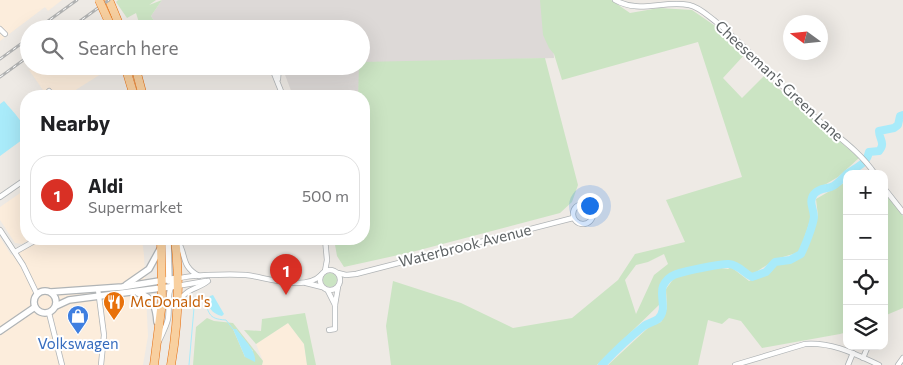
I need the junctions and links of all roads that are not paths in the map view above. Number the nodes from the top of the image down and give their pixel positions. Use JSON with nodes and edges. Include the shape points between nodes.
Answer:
{"nodes":[{"id":1,"x":99,"y":0,"type":"edge"},
{"id":2,"x":109,"y":0,"type":"edge"},
{"id":3,"x":615,"y":0,"type":"edge"},
{"id":4,"x":108,"y":20,"type":"edge"},
{"id":5,"x":118,"y":20,"type":"edge"},
{"id":6,"x":0,"y":29,"type":"edge"},
{"id":7,"x":5,"y":34,"type":"dead end"},
{"id":8,"x":128,"y":75,"type":"edge"},
{"id":9,"x":138,"y":75,"type":"edge"},
{"id":10,"x":276,"y":75,"type":"edge"},
{"id":11,"x":278,"y":75,"type":"edge"},
{"id":12,"x":278,"y":80,"type":"junction"},
{"id":13,"x":132,"y":90,"type":"edge"},
{"id":14,"x":142,"y":90,"type":"edge"},
{"id":15,"x":281,"y":90,"type":"edge"},
{"id":16,"x":872,"y":170,"type":"edge"},
{"id":17,"x":20,"y":183,"type":"edge"},
{"id":18,"x":888,"y":193,"type":"edge"},
{"id":19,"x":0,"y":197,"type":"edge"},
{"id":20,"x":903,"y":212,"type":"edge"},
{"id":21,"x":573,"y":218,"type":"junction"},
{"id":22,"x":0,"y":230,"type":"edge"},
{"id":23,"x":27,"y":245,"type":"edge"},
{"id":24,"x":162,"y":245,"type":"edge"},
{"id":25,"x":163,"y":245,"type":"edge"},
{"id":26,"x":176,"y":245,"type":"edge"},
{"id":27,"x":180,"y":245,"type":"edge"},
{"id":28,"x":326,"y":245,"type":"edge"},
{"id":29,"x":326,"y":251,"type":"junction"},
{"id":30,"x":14,"y":252,"type":"junction"},
{"id":31,"x":325,"y":271,"type":"junction"},
{"id":32,"x":336,"y":272,"type":"junction"},
{"id":33,"x":356,"y":274,"type":"junction"},
{"id":34,"x":199,"y":276,"type":"junction"},
{"id":35,"x":216,"y":276,"type":"junction"},
{"id":36,"x":321,"y":276,"type":"junction"},
{"id":37,"x":208,"y":281,"type":"junction"},
{"id":38,"x":164,"y":282,"type":"junction"},
{"id":39,"x":175,"y":283,"type":"junction"},
{"id":40,"x":300,"y":283,"type":"junction"},
{"id":41,"x":339,"y":285,"type":"junction"},
{"id":42,"x":122,"y":287,"type":"junction"},
{"id":43,"x":322,"y":287,"type":"junction"},
{"id":44,"x":98,"y":289,"type":"junction"},
{"id":45,"x":328,"y":291,"type":"junction"},
{"id":46,"x":51,"y":292,"type":"junction"},
{"id":47,"x":135,"y":292,"type":"junction"},
{"id":48,"x":38,"y":294,"type":"junction"},
{"id":49,"x":99,"y":296,"type":"junction"},
{"id":50,"x":335,"y":305,"type":"junction"},
{"id":51,"x":56,"y":306,"type":"junction"},
{"id":52,"x":35,"y":307,"type":"junction"},
{"id":53,"x":176,"y":309,"type":"junction"},
{"id":54,"x":49,"y":313,"type":"junction"},
{"id":55,"x":329,"y":330,"type":"dead end"},
{"id":56,"x":0,"y":331,"type":"edge"},
{"id":57,"x":158,"y":336,"type":"junction"},
{"id":58,"x":157,"y":345,"type":"junction"},
{"id":59,"x":866,"y":350,"type":"edge"},
{"id":60,"x":853,"y":353,"type":"junction"},
{"id":61,"x":863,"y":358,"type":"junction"},
{"id":62,"x":903,"y":358,"type":"edge"},
{"id":63,"x":62,"y":365,"type":"edge"},
{"id":64,"x":101,"y":365,"type":"edge"},
{"id":65,"x":154,"y":365,"type":"edge"},
{"id":66,"x":171,"y":365,"type":"edge"},
{"id":67,"x":735,"y":365,"type":"edge"},
{"id":68,"x":848,"y":365,"type":"edge"},
{"id":69,"x":879,"y":365,"type":"edge"},
{"id":70,"x":898,"y":365,"type":"edge"}],
"edges":[{"from":1,"to":4,"type":"highway","bridge":true},
{"from":2,"to":5,"type":"highway"},
{"from":3,"to":16,"type":"street","name":"Cheeseman's Green Lane","via":[[636,7],[665,2],[697,8],[727,30]]},
{"from":6,"to":7,"type":"street"},
{"from":8,"to":13,"type":"highway"},
{"from":9,"to":14,"type":"highway"},
{"from":10,"to":12,"type":"street"},
{"from":11,"to":12,"type":"street"},
{"from":12,"to":15,"type":"street"},
{"from":17,"to":19,"type":"street"},
{"from":18,"to":20,"type":"street"},
{"from":21,"to":21,"type":"street","via":[[573,211],[580,205],[592,212],[587,223],[580,224]]},
{"from":21,"to":33,"type":"street","name":"Waterbrook Avenue"},
{"from":22,"to":30,"type":"street"},
{"from":23,"to":30,"type":"street"},
{"from":24,"to":42,"type":"street","via":[[150,269]]},
{"from":25,"to":38,"type":"highway"},
{"from":26,"to":39,"type":"highway"},
{"from":27,"to":34,"type":"street","via":[[186,265]]},
{"from":28,"to":29,"type":"street"},
{"from":29,"to":31,"type":"street"},
{"from":29,"to":32,"type":"street"},
{"from":30,"to":48,"type":"street"},
{"from":31,"to":32,"type":"street"},
{"from":31,"to":36,"type":"street"},
{"from":32,"to":33,"type":"street","name":"Waterbrook Avenue"},
{"from":32,"to":41,"type":"street","via":[[340,278]]},
{"from":33,"to":41,"type":"street","name":"Waterbrook Avenue"},
{"from":34,"to":35,"type":"street"},
{"from":34,"to":39,"type":"street"},
{"from":35,"to":37,"type":"street"},
{"from":35,"to":40,"type":"street","via":[[246,275]]},
{"from":36,"to":40,"type":"street"},
{"from":36,"to":43,"type":"street"},
{"from":37,"to":39,"type":"street"},
{"from":37,"to":53,"type":"street","via":[[183,296]]},
{"from":38,"to":39,"type":"street"},
{"from":38,"to":39,"type":"street"},
{"from":38,"to":42,"type":"street"},
{"from":38,"to":47,"type":"street"},
{"from":38,"to":57,"type":"highway"},
{"from":39,"to":53,"type":"highway"},
{"from":39,"to":58,"type":"street","via":[[168,320]]},
{"from":40,"to":43,"type":"street"},
{"from":41,"to":45,"type":"street"},
{"from":41,"to":50,"type":"street"},
{"from":42,"to":44,"type":"street"},
{"from":43,"to":45,"type":"street"},
{"from":44,"to":46,"type":"street"},
{"from":44,"to":49,"type":"street"},
{"from":45,"to":50,"type":"street"},
{"from":46,"to":48,"type":"street"},
{"from":46,"to":51,"type":"street"},
{"from":47,"to":49,"type":"street"},
{"from":47,"to":57,"type":"street","via":[[153,302]]},
{"from":48,"to":52,"type":"street","via":[[34,299]]},
{"from":49,"to":51,"type":"street","via":[[69,300]]},
{"from":49,"to":64,"type":"street","via":[[104,335]]},
{"from":50,"to":55,"type":"street","via":[[336,329]]},
{"from":51,"to":54,"type":"street"},
{"from":52,"to":54,"type":"street","via":[[40,312]]},
{"from":52,"to":56,"type":"street"},
{"from":53,"to":66,"type":"highway"},
{"from":54,"to":63,"type":"street"},
{"from":57,"to":58,"type":"highway"},
{"from":58,"to":65,"type":"highway"},
{"from":59,"to":61,"type":"street"},
{"from":60,"to":61,"type":"street"},
{"from":60,"to":67,"type":"street","via":[[827,344],[805,344]]},
{"from":60,"to":68,"type":"street"},
{"from":61,"to":69,"type":"street"},
{"from":62,"to":70,"type":"street"}]}
